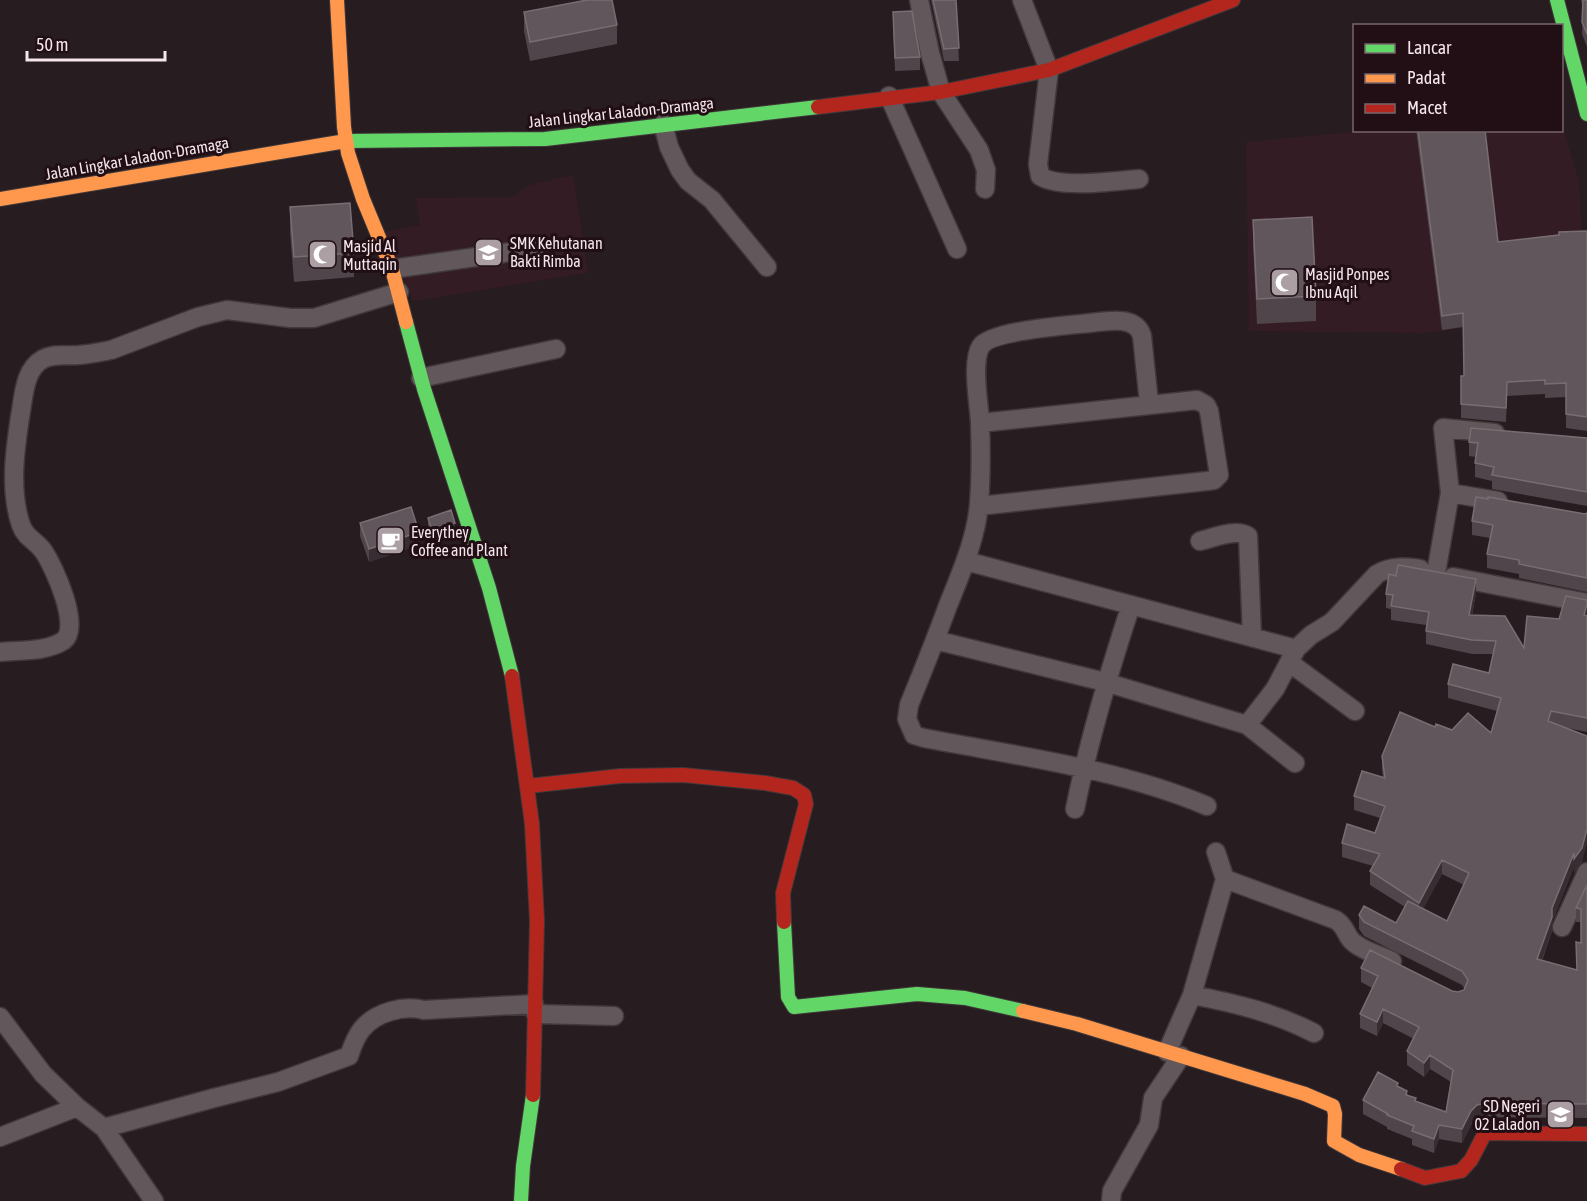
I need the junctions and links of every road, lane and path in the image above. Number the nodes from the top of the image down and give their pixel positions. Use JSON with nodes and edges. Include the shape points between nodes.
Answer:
{"nodes":[{"id":1,"x":337,"y":0,"type":"edge"},
{"id":2,"x":919,"y":0,"type":"edge"},
{"id":3,"x":1022,"y":0,"type":"edge"},
{"id":4,"x":1233,"y":0,"type":"edge"},
{"id":5,"x":1557,"y":0,"type":"edge"},
{"id":6,"x":1049,"y":70,"type":"junction"},
{"id":7,"x":941,"y":92,"type":"junction"},
{"id":8,"x":889,"y":96,"type":"junction"},
{"id":9,"x":1587,"y":114,"type":"edge"},
{"id":10,"x":663,"y":124,"type":"junction"},
{"id":11,"x":345,"y":141,"type":"junction"},
{"id":12,"x":1139,"y":179,"type":"dead end"},
{"id":13,"x":985,"y":189,"type":"dead end"},
{"id":14,"x":0,"y":199,"type":"edge"},
{"id":15,"x":539,"y":248,"type":"dead end"},
{"id":16,"x":957,"y":249,"type":"dead end"},
{"id":17,"x":767,"y":267,"type":"dead end"},
{"id":18,"x":392,"y":269,"type":"junction"},
{"id":19,"x":399,"y":292,"type":"junction"},
{"id":20,"x":556,"y":349,"type":"dead end"},
{"id":21,"x":421,"y":378,"type":"junction"},
{"id":22,"x":1149,"y":403,"type":"junction"},
{"id":23,"x":980,"y":423,"type":"junction"},
{"id":24,"x":1510,"y":434,"type":"edge"},
{"id":25,"x":1450,"y":493,"type":"junction"},
{"id":26,"x":1518,"y":505,"type":"edge"},
{"id":27,"x":979,"y":506,"type":"junction"},
{"id":28,"x":1200,"y":541,"type":"dead end"},
{"id":29,"x":966,"y":561,"type":"junction"},
{"id":30,"x":1436,"y":573,"type":"junction"},
{"id":31,"x":1587,"y":603,"type":"edge"},
{"id":32,"x":1131,"y":605,"type":"junction"},
{"id":33,"x":1252,"y":637,"type":"junction"},
{"id":34,"x":935,"y":640,"type":"junction"},
{"id":35,"x":0,"y":652,"type":"edge"},
{"id":36,"x":1293,"y":656,"type":"junction"},
{"id":37,"x":1106,"y":682,"type":"junction"},
{"id":38,"x":1355,"y":711,"type":"dead end"},
{"id":39,"x":1247,"y":725,"type":"junction"},
{"id":40,"x":1295,"y":763,"type":"dead end"},
{"id":41,"x":1083,"y":768,"type":"junction"},
{"id":42,"x":528,"y":786,"type":"junction"},
{"id":43,"x":1207,"y":806,"type":"dead end"},
{"id":44,"x":1075,"y":809,"type":"dead end"},
{"id":45,"x":1216,"y":852,"type":"dead end"},
{"id":46,"x":1587,"y":872,"type":"edge"},
{"id":47,"x":1225,"y":879,"type":"junction"},
{"id":48,"x":1562,"y":927,"type":"dead end"},
{"id":49,"x":1409,"y":970,"type":"edge"},
{"id":50,"x":1192,"y":995,"type":"junction"},
{"id":51,"x":535,"y":1009,"type":"junction"},
{"id":52,"x":614,"y":1016,"type":"dead end"},
{"id":53,"x":0,"y":1017,"type":"edge"},
{"id":54,"x":1314,"y":1033,"type":"dead end"},
{"id":55,"x":1174,"y":1054,"type":"junction"},
{"id":56,"x":77,"y":1107,"type":"junction"},
{"id":57,"x":104,"y":1128,"type":"junction"},
{"id":58,"x":1587,"y":1134,"type":"edge"},
{"id":59,"x":0,"y":1137,"type":"edge"},
{"id":60,"x":154,"y":1201,"type":"edge"},
{"id":61,"x":521,"y":1201,"type":"edge"},
{"id":62,"x":1111,"y":1201,"type":"edge"}],
"edges":[{"from":1,"to":11,"type":"street"},
{"from":2,"to":7,"type":"street"},
{"from":3,"to":6,"type":"street"},
{"from":4,"to":6,"type":"street","name":"Jalan Lingkar Laladon-Dramaga"},
{"from":5,"to":9,"type":"street"},
{"from":6,"to":7,"type":"street","name":"Jalan Lingkar Laladon-Dramaga"},
{"from":6,"to":12,"type":"street","via":[[1038,164],[1040,176],[1053,183]]},
{"from":7,"to":8,"type":"street","name":"Jalan Lingkar Laladon-Dramaga"},
{"from":7,"to":13,"type":"street","via":[[979,150],[986,170]]},
{"from":8,"to":10,"type":"street","name":"Jalan Lingkar Laladon-Dramaga"},
{"from":8,"to":16,"type":"street"},
{"from":10,"to":11,"type":"street","name":"Jalan Lingkar Laladon-Dramaga","via":[[545,139]]},
{"from":10,"to":17,"type":"street","via":[[669,147],[688,181],[712,200]]},
{"from":11,"to":14,"type":"street","name":"Jalan Lingkar Laladon-Dramaga"},
{"from":11,"to":18,"type":"street"},
{"from":15,"to":18,"type":"street"},
{"from":18,"to":19,"type":"street"},
{"from":19,"to":21,"type":"street"},
{"from":19,"to":35,"type":"street","via":[[314,318],[227,310],[111,350],[51,355],[40,361],[27,378],[23,398],[15,452],[16,501],[24,533],[39,545],[52,568],[68,611],[69,630],[64,641],[48,648]]},
{"from":20,"to":21,"type":"street"},
{"from":21,"to":42,"type":"street","via":[[508,654]]},
{"from":22,"to":23,"type":"street"},
{"from":22,"to":23,"type":"street","via":[[1140,331],[1128,322],[1101,321],[1010,334],[983,343],[976,368]]},
{"from":22,"to":27,"type":"street","via":[[1197,400],[1206,405],[1218,478]]},
{"from":23,"to":27,"type":"street"},
{"from":24,"to":25,"type":"street","via":[[1443,428]]},
{"from":25,"to":26,"type":"street"},
{"from":25,"to":30,"type":"street"},
{"from":27,"to":29,"type":"street"},
{"from":28,"to":33,"type":"street","via":[[1236,533],[1248,536]]},
{"from":29,"to":32,"type":"street"},
{"from":29,"to":34,"type":"street"},
{"from":30,"to":31,"type":"street"},
{"from":30,"to":36,"type":"street","via":[[1386,569],[1332,622],[1311,634]]},
{"from":32,"to":33,"type":"street"},
{"from":32,"to":37,"type":"street"},
{"from":33,"to":36,"type":"street"},
{"from":34,"to":37,"type":"street"},
{"from":34,"to":41,"type":"street","via":[[909,705],[908,719],[914,735]]},
{"from":36,"to":38,"type":"street"},
{"from":36,"to":39,"type":"street","via":[[1275,689]]},
{"from":37,"to":39,"type":"street"},
{"from":37,"to":41,"type":"street"},
{"from":39,"to":40,"type":"street"},
{"from":41,"to":43,"type":"street","via":[[1185,796]]},
{"from":41,"to":44,"type":"street"},
{"from":42,"to":51,"type":"street","via":[[537,912]]},
{"from":42,"to":55,"type":"street","via":[[620,776],[683,776],[765,783],[793,788],[804,795],[806,804],[783,893],[788,998],[794,1007],[917,994],[965,998],[1077,1024]]},
{"from":45,"to":47,"type":"street"},
{"from":46,"to":48,"type":"street"},
{"from":47,"to":49,"type":"street","via":[[1336,920],[1358,945]]},
{"from":47,"to":50,"type":"street"},
{"from":50,"to":54,"type":"street","via":[[1291,1021]]},
{"from":50,"to":55,"type":"street"},
{"from":51,"to":52,"type":"street"},
{"from":51,"to":57,"type":"street","via":[[400,1008],[362,1029],[350,1056],[278,1082]]},
{"from":51,"to":61,"type":"street","via":[[533,1106]]},
{"from":53,"to":56,"type":"street","via":[[43,1074]]},
{"from":55,"to":58,"type":"street","via":[[1333,1106],[1334,1141],[1359,1155],[1425,1178],[1461,1171],[1485,1133]]},
{"from":55,"to":62,"type":"street","via":[[1153,1098],[1149,1125],[1112,1191]]},
{"from":56,"to":57,"type":"street"},
{"from":56,"to":59,"type":"street"},
{"from":57,"to":60,"type":"street"}]}
